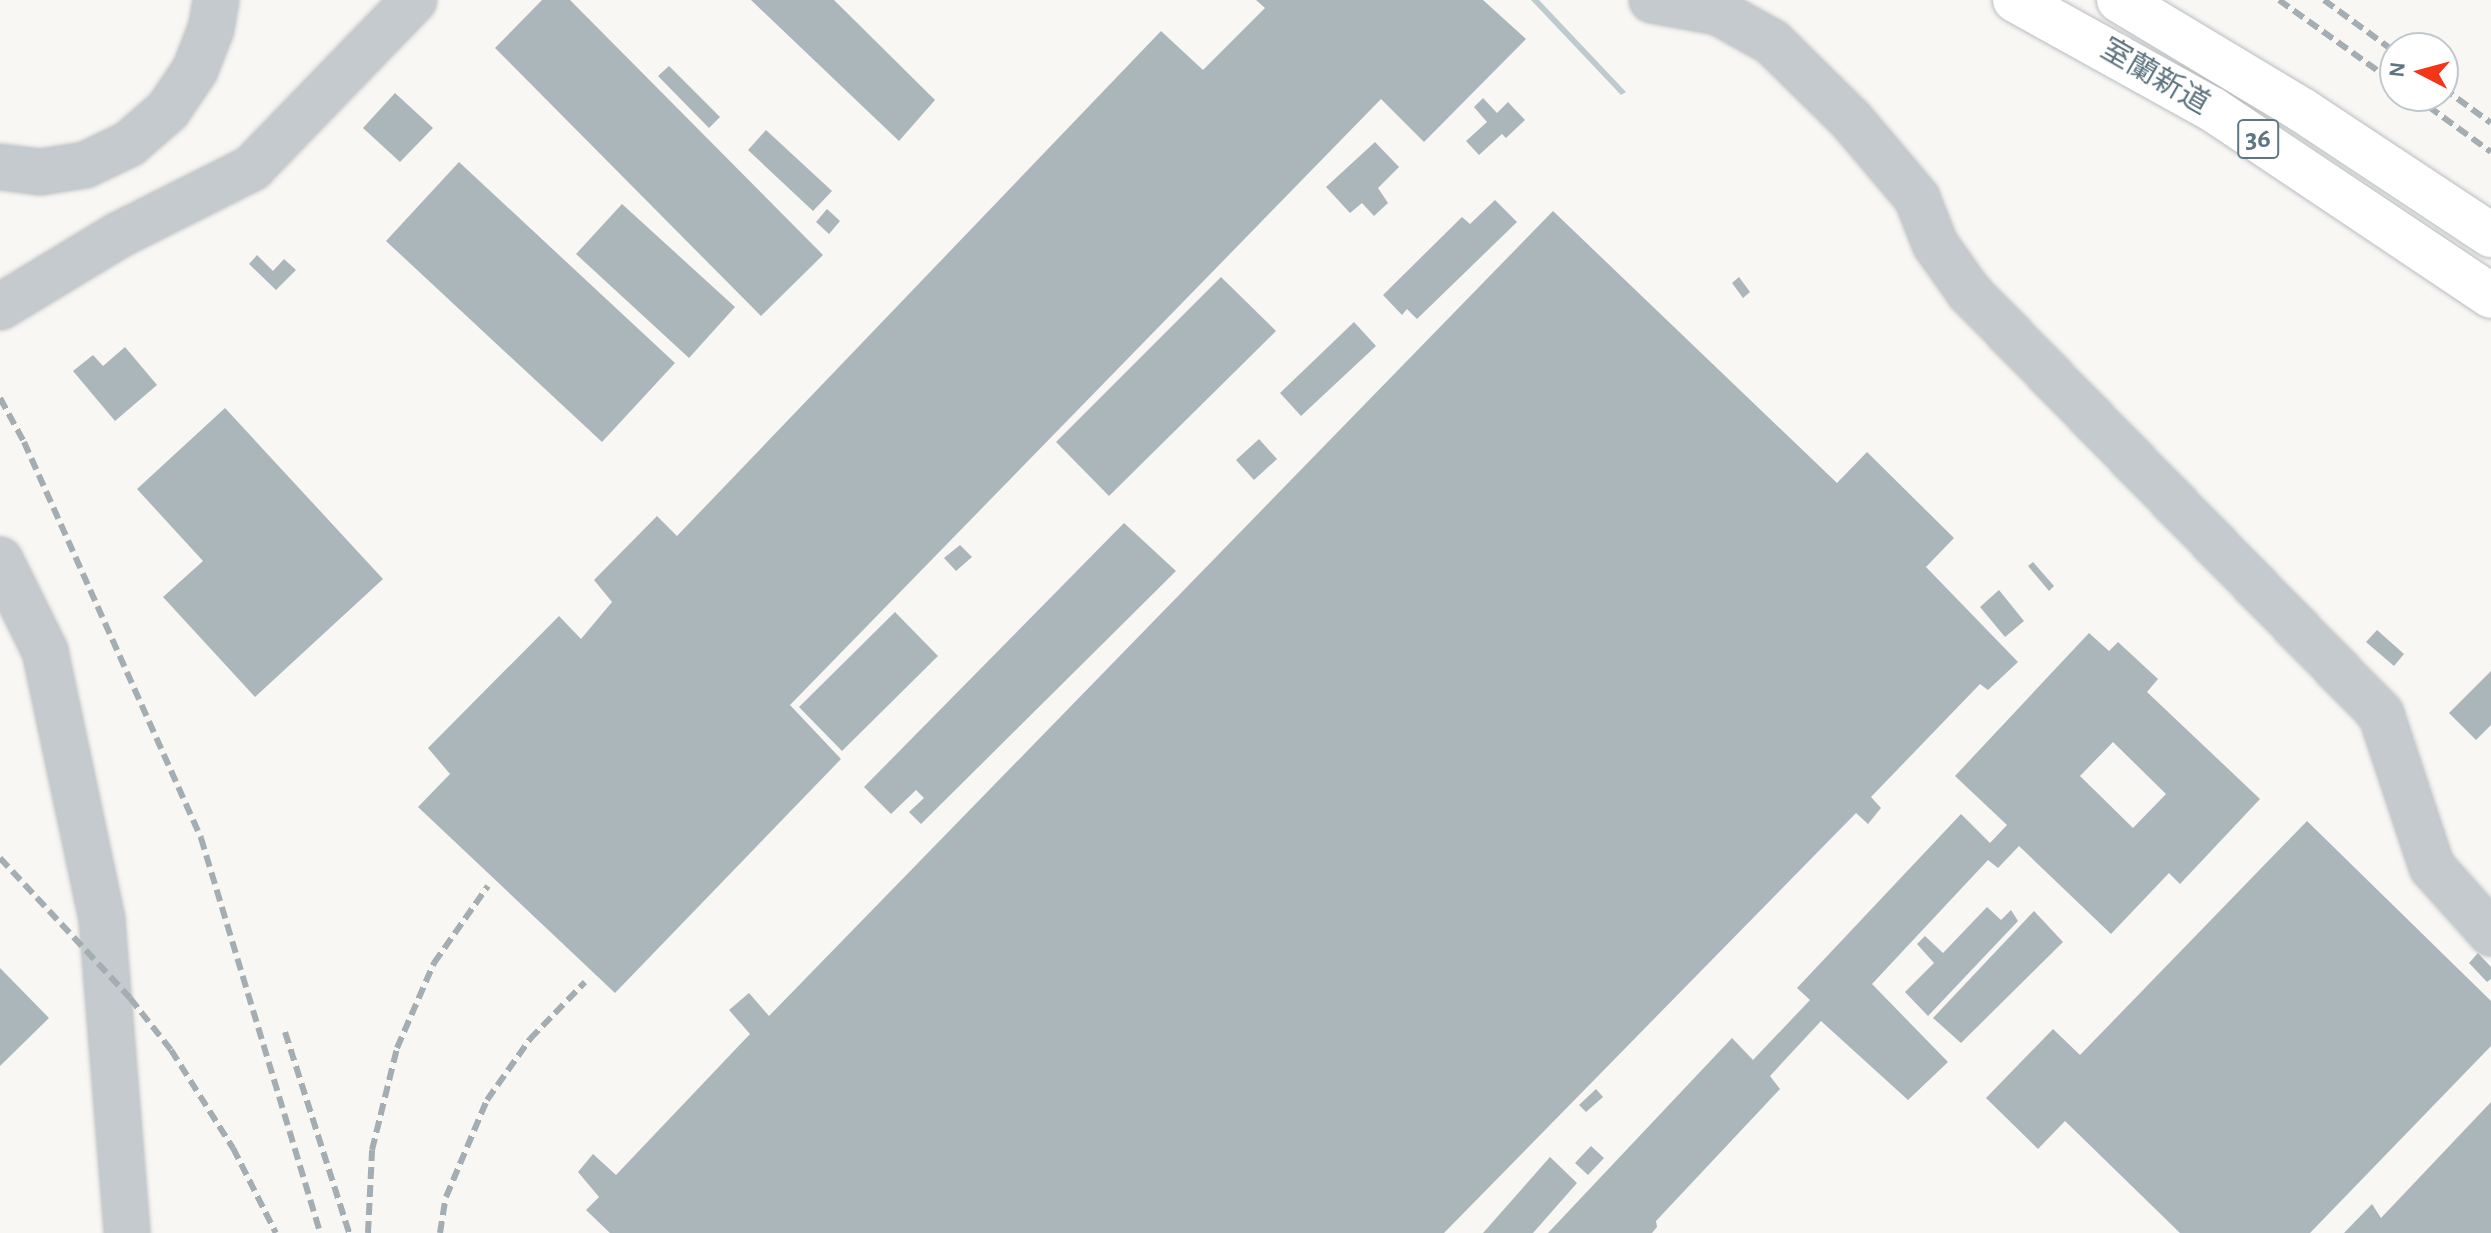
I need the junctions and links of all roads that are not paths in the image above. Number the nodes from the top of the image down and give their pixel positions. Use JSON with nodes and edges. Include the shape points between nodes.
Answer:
{"nodes":[{"id":1,"x":216,"y":0,"type":"edge"},
{"id":2,"x":414,"y":0,"type":"edge"},
{"id":3,"x":1652,"y":0,"type":"edge"},
{"id":4,"x":2015,"y":0,"type":"edge"},
{"id":5,"x":2119,"y":0,"type":"edge"},
{"id":6,"x":0,"y":167,"type":"edge"},
{"id":7,"x":2491,"y":235,"type":"edge"},
{"id":8,"x":2491,"y":296,"type":"edge"},
{"id":9,"x":0,"y":307,"type":"edge"},
{"id":10,"x":0,"y":560,"type":"edge"},
{"id":11,"x":2491,"y":933,"type":"edge"},
{"id":12,"x":127,"y":1233,"type":"edge"}],
"edges":[{"from":1,"to":6,"type":"street","via":[[195,70],[168,110],[129,144],[85,165],[40,172]]},
{"from":2,"to":9,"type":"street","via":[[252,168],[119,235]]},
{"from":3,"to":11,"type":"street","via":[[1718,12],[1772,42],[1852,121],[1917,198],[1935,244],[1969,292],[2381,714],[2432,867]]},
{"from":4,"to":8,"type":"highway","name":"室蘭新道","number":"36","via":[[2212,109]]},
{"from":5,"to":7,"type":"highway","name":"室蘭新道","number":"36","via":[[2302,110]]},
{"from":10,"to":12,"type":"street","via":[[45,651],[102,920]]}]}
